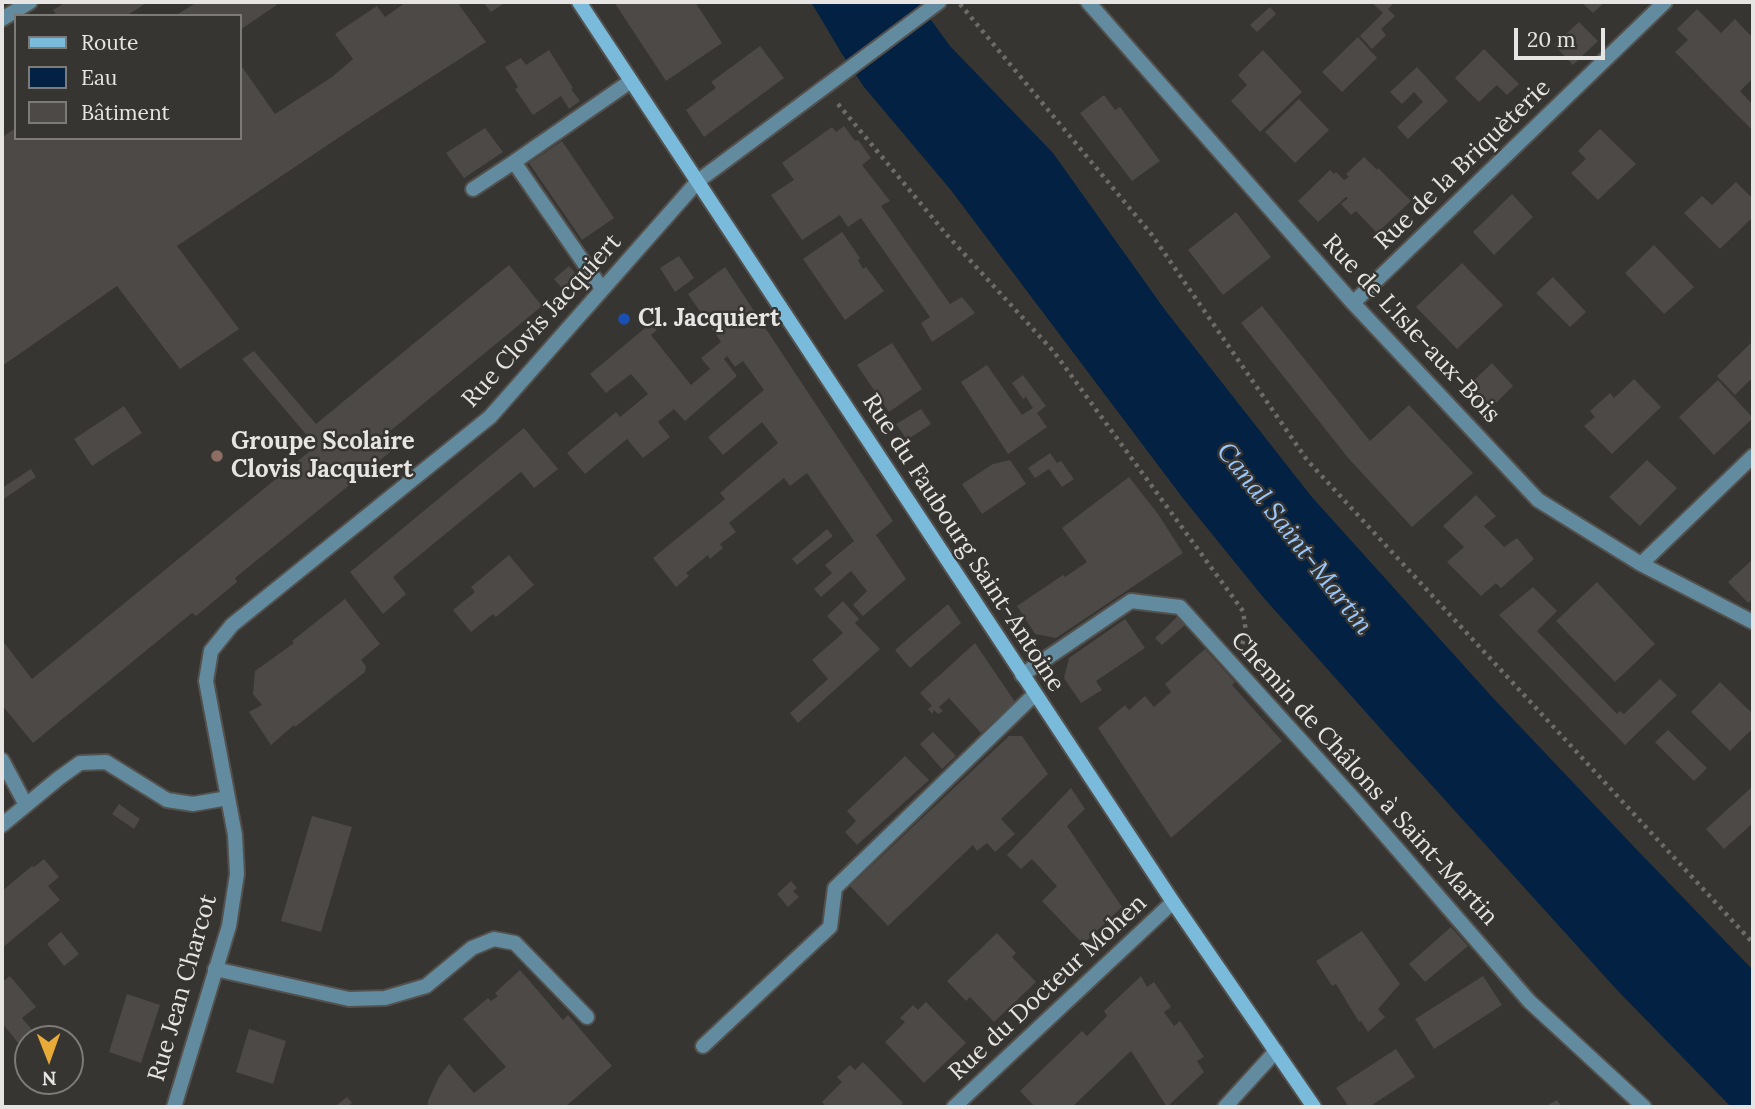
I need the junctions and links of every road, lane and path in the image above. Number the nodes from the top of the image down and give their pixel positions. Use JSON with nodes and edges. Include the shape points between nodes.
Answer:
{"nodes":[{"id":1,"x":30,"y":2,"type":"edge"},
{"id":2,"x":579,"y":2,"type":"edge"},
{"id":3,"x":939,"y":2,"type":"edge"},
{"id":4,"x":957,"y":2,"type":"edge"},
{"id":5,"x":1088,"y":2,"type":"edge"},
{"id":6,"x":1665,"y":2,"type":"edge"},
{"id":7,"x":2,"y":19,"type":"edge"},
{"id":8,"x":631,"y":81,"type":"junction"},
{"id":9,"x":829,"y":83,"type":"junction"},
{"id":10,"x":514,"y":162,"type":"junction"},
{"id":11,"x":698,"y":181,"type":"junction"},
{"id":12,"x":474,"y":190,"type":"dead end"},
{"id":13,"x":602,"y":289,"type":"junction"},
{"id":14,"x":1353,"y":303,"type":"junction"},
{"id":15,"x":1753,"y":456,"type":"edge"},
{"id":16,"x":1641,"y":564,"type":"junction"},
{"id":17,"x":1753,"y":622,"type":"edge"},
{"id":18,"x":1234,"y":666,"type":"junction"},
{"id":19,"x":1022,"y":675,"type":"junction"},
{"id":20,"x":1035,"y":694,"type":"junction"},
{"id":21,"x":2,"y":760,"type":"edge"},
{"id":22,"x":228,"y":798,"type":"junction"},
{"id":23,"x":26,"y":805,"type":"junction"},
{"id":24,"x":2,"y":825,"type":"edge"},
{"id":25,"x":1173,"y":902,"type":"junction"},
{"id":26,"x":1753,"y":943,"type":"edge"},
{"id":27,"x":215,"y":969,"type":"junction"},
{"id":28,"x":587,"y":1017,"type":"dead end"},
{"id":29,"x":703,"y":1046,"type":"dead end"},
{"id":30,"x":1276,"y":1051,"type":"junction"},
{"id":31,"x":174,"y":1107,"type":"edge"},
{"id":32,"x":954,"y":1107,"type":"edge"},
{"id":33,"x":1225,"y":1107,"type":"edge"},
{"id":34,"x":1314,"y":1107,"type":"edge"},
{"id":35,"x":1644,"y":1107,"type":"edge"}],
"edges":[{"from":1,"to":7,"type":"street"},
{"from":2,"to":8,"type":"street","name":"Rue du Faubourg Saint-Antoine"},
{"from":3,"to":9,"type":"street","name":"Rue Clovis Jacquiert"},
{"from":4,"to":26,"type":"path","via":[[1153,235],[1307,460]]},
{"from":5,"to":14,"type":"street","name":"Rue de L'Isle-aux-Bois"},
{"from":6,"to":14,"type":"street","name":"Rue de la Briquèterie"},
{"from":8,"to":10,"type":"street"},
{"from":8,"to":11,"type":"street","name":"Rue du Faubourg Saint-Antoine"},
{"from":9,"to":11,"type":"street","name":"Rue Clovis Jacquiert"},
{"from":9,"to":18,"type":"path","via":[[946,234],[1054,352],[1243,611],[1246,632]]},
{"from":10,"to":12,"type":"street"},
{"from":10,"to":13,"type":"street"},
{"from":11,"to":13,"type":"street","name":"Rue Clovis Jacquiert"},
{"from":11,"to":19,"type":"street","name":"Rue du Faubourg Saint-Antoine"},
{"from":13,"to":22,"type":"street","name":"Rue Clovis Jacquiert","via":[[490,417],[232,625],[211,651],[206,681]]},
{"from":14,"to":16,"type":"street","name":"Rue de L'Isle-aux-Bois","via":[[1538,500]]},
{"from":15,"to":16,"type":"street"},
{"from":16,"to":17,"type":"street","name":"Rue de L'Isle-aux-Bois"},
{"from":18,"to":19,"type":"street","name":"Chemin de Châlons à Saint-Martin","via":[[1180,607],[1131,601]]},
{"from":18,"to":35,"type":"street","name":"Chemin de Châlons à Saint-Martin","via":[[1529,1001]]},
{"from":19,"to":20,"type":"street","name":"Rue du Faubourg Saint-Antoine"},
{"from":20,"to":25,"type":"street","name":"Rue du Faubourg Saint-Antoine"},
{"from":20,"to":29,"type":"street","via":[[835,888],[830,927]]},
{"from":21,"to":23,"type":"street"},
{"from":22,"to":23,"type":"street","via":[[193,804],[167,800],[106,762],[80,763]]},
{"from":22,"to":27,"type":"street","name":"Rue Jean Charcot","via":[[237,874],[229,926]]},
{"from":23,"to":24,"type":"street"},
{"from":25,"to":30,"type":"street","name":"Rue du Faubourg Saint-Antoine"},
{"from":25,"to":32,"type":"street","name":"Rue du Docteur Mohen"},
{"from":27,"to":28,"type":"street","via":[[349,999],[385,998],[426,986],[472,948],[494,939],[515,943]]},
{"from":27,"to":31,"type":"street","name":"Rue Jean Charcot"},
{"from":30,"to":33,"type":"street"},
{"from":30,"to":34,"type":"street","name":"Rue du Faubourg Saint-Antoine"}]}
